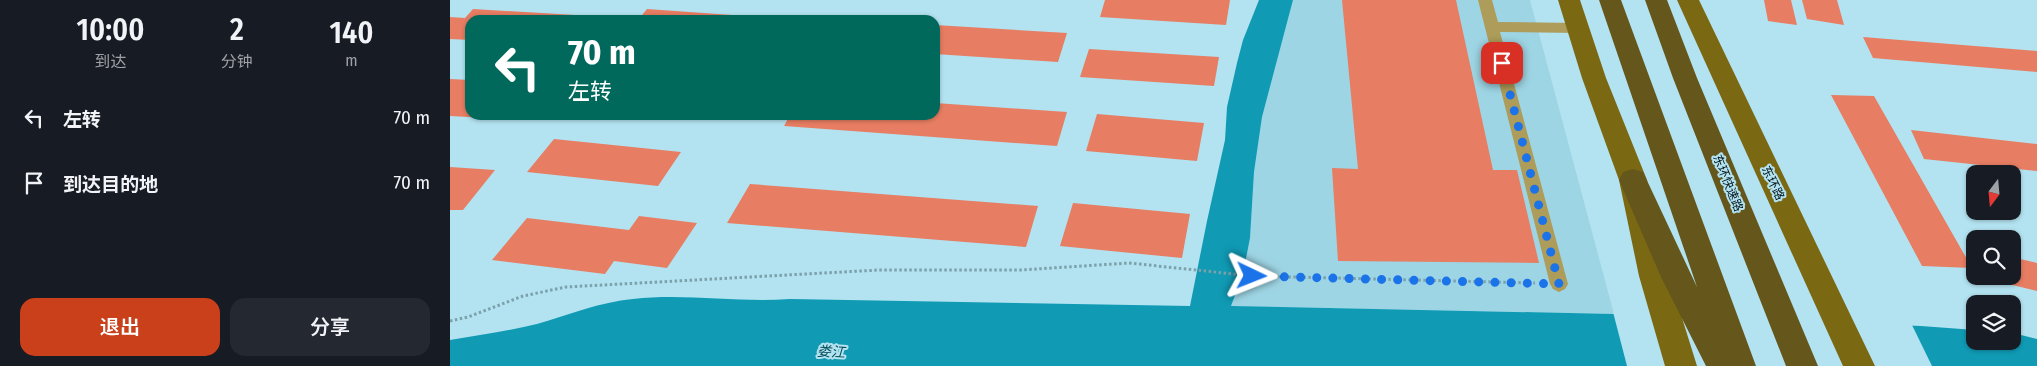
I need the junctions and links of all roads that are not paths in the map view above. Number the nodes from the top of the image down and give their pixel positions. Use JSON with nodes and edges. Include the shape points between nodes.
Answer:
{"nodes":[{"id":1,"x":1485,"y":0,"type":"edge"},
{"id":2,"x":1569,"y":0,"type":"edge"},
{"id":3,"x":1610,"y":0,"type":"edge"},
{"id":4,"x":1656,"y":0,"type":"edge"},
{"id":5,"x":1688,"y":0,"type":"edge"},
{"id":6,"x":1492,"y":27,"type":"junction"},
{"id":7,"x":1577,"y":28,"type":"junction"},
{"id":8,"x":1633,"y":180,"type":"joint"},
{"id":9,"x":1665,"y":277,"type":"junction"},
{"id":10,"x":1559,"y":284,"type":"road end"},
{"id":11,"x":1681,"y":366,"type":"edge"},
{"id":12,"x":1723,"y":366,"type":"edge"},
{"id":13,"x":1740,"y":366,"type":"edge"},
{"id":14,"x":1802,"y":366,"type":"edge"},
{"id":15,"x":1859,"y":366,"type":"edge"}],
"edges":[{"from":1,"to":6,"type":"lane"},
{"from":2,"to":7,"type":"main road"},
{"from":3,"to":13,"type":"highway"},
{"from":4,"to":14,"type":"highway","name":"东环快速路"},
{"from":5,"to":15,"type":"main road","name":"东环路"},
{"from":6,"to":7,"type":"lane"},
{"from":6,"to":10,"type":"lane"},
{"from":7,"to":8,"type":"main road"},
{"from":8,"to":9,"type":"highway"},
{"from":9,"to":11,"type":"main road"},
{"from":9,"to":12,"type":"highway"}]}
